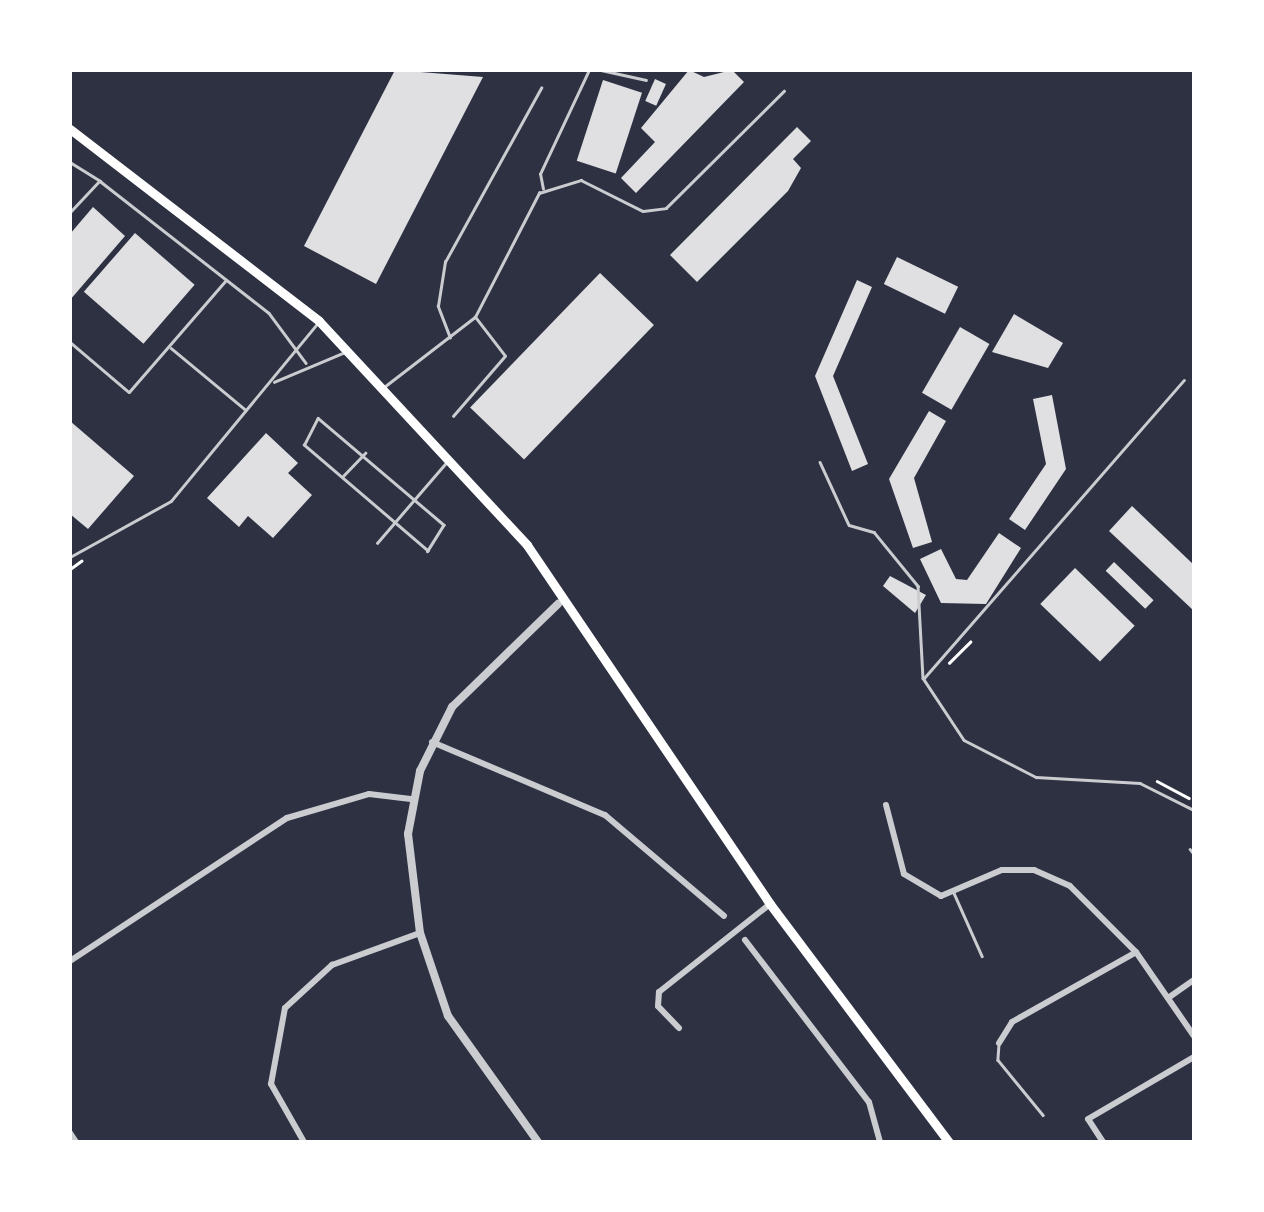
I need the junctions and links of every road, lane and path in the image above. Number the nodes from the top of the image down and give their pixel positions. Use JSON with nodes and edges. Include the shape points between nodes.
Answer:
{"nodes":[{"id":1,"x":589,"y":70,"type":"edge"},
{"id":2,"x":601,"y":70,"type":"edge"},
{"id":3,"x":646,"y":80,"type":"dead end"},
{"id":4,"x":541,"y":88,"type":"dead end"},
{"id":5,"x":784,"y":91,"type":"dead end"},
{"id":6,"x":70,"y":129,"type":"edge"},
{"id":7,"x":72,"y":164,"type":"edge"},
{"id":8,"x":70,"y":171,"type":"edge"},
{"id":9,"x":100,"y":181,"type":"junction"},
{"id":10,"x":544,"y":190,"type":"junction"},
{"id":11,"x":70,"y":213,"type":"edge"},
{"id":12,"x":227,"y":279,"type":"junction"},
{"id":13,"x":475,"y":317,"type":"junction"},
{"id":14,"x":319,"y":321,"type":"junction"},
{"id":15,"x":450,"y":338,"type":"junction"},
{"id":16,"x":70,"y":342,"type":"edge"},
{"id":17,"x":168,"y":346,"type":"junction"},
{"id":18,"x":301,"y":347,"type":"junction"},
{"id":19,"x":347,"y":350,"type":"junction"},
{"id":20,"x":306,"y":363,"type":"junction"},
{"id":21,"x":1184,"y":380,"type":"dead end"},
{"id":22,"x":268,"y":385,"type":"junction"},
{"id":23,"x":382,"y":388,"type":"junction"},
{"id":24,"x":247,"y":411,"type":"junction"},
{"id":25,"x":453,"y":416,"type":"dead end"},
{"id":26,"x":367,"y":451,"type":"junction"},
{"id":27,"x":450,"y":460,"type":"junction"},
{"id":28,"x":820,"y":462,"type":"dead end"},
{"id":29,"x":342,"y":478,"type":"junction"},
{"id":30,"x":416,"y":497,"type":"junction"},
{"id":31,"x":392,"y":524,"type":"junction"},
{"id":32,"x":376,"y":543,"type":"dead end"},
{"id":33,"x":70,"y":557,"type":"edge"},
{"id":34,"x":558,"y":604,"type":"junction"},
{"id":35,"x":966,"y":637,"type":"junction"},
{"id":36,"x":938,"y":672,"type":"dead end"},
{"id":37,"x":923,"y":678,"type":"junction"},
{"id":38,"x":431,"y":742,"type":"junction"},
{"id":39,"x":1138,"y":776,"type":"dead end"},
{"id":40,"x":411,"y":800,"type":"junction"},
{"id":41,"x":1194,"y":801,"type":"edge"},
{"id":42,"x":886,"y":806,"type":"dead end"},
{"id":43,"x":1194,"y":810,"type":"edge"},
{"id":44,"x":1190,"y":848,"type":"dead end"},
{"id":45,"x":1194,"y":854,"type":"edge"},
{"id":46,"x":953,"y":891,"type":"junction"},
{"id":47,"x":770,"y":904,"type":"junction"},
{"id":48,"x":724,"y":916,"type":"dead end"},
{"id":49,"x":420,"y":933,"type":"junction"},
{"id":50,"x":745,"y":940,"type":"dead end"},
{"id":51,"x":1136,"y":952,"type":"junction"},
{"id":52,"x":982,"y":956,"type":"dead end"},
{"id":53,"x":70,"y":961,"type":"edge"},
{"id":54,"x":1194,"y":980,"type":"edge"},
{"id":55,"x":1168,"y":998,"type":"junction"},
{"id":56,"x":680,"y":1028,"type":"dead end"},
{"id":57,"x":1194,"y":1036,"type":"edge"},
{"id":58,"x":999,"y":1043,"type":"joint"},
{"id":59,"x":1194,"y":1057,"type":"edge"},
{"id":60,"x":1043,"y":1115,"type":"dead end"},
{"id":61,"x":70,"y":1133,"type":"edge"},
{"id":62,"x":76,"y":1142,"type":"edge"},
{"id":63,"x":304,"y":1142,"type":"edge"},
{"id":64,"x":538,"y":1142,"type":"edge"},
{"id":65,"x":880,"y":1142,"type":"edge"},
{"id":66,"x":949,"y":1142,"type":"edge"},
{"id":67,"x":1103,"y":1142,"type":"edge"}],
"edges":[{"from":1,"to":10,"type":"lane","via":[[540,174]]},
{"from":2,"to":3,"type":"lane"},
{"from":4,"to":15,"type":"lane","via":[[444,262],[438,306]]},
{"from":5,"to":10,"type":"lane","via":[[664,210],[643,212],[584,181]]},
{"from":6,"to":14,"type":"main road"},
{"from":7,"to":8,"type":"lane"},
{"from":7,"to":9,"type":"lane"},
{"from":9,"to":11,"type":"lane"},
{"from":9,"to":12,"type":"lane"},
{"from":10,"to":13,"type":"lane"},
{"from":12,"to":17,"type":"lane"},
{"from":12,"to":18,"type":"lane"},
{"from":13,"to":15,"type":"lane"},
{"from":13,"to":25,"type":"lane","via":[[505,356]]},
{"from":14,"to":18,"type":"lane"},
{"from":14,"to":19,"type":"main road"},
{"from":15,"to":23,"type":"lane"},
{"from":16,"to":17,"type":"lane","via":[[129,392]]},
{"from":17,"to":24,"type":"lane"},
{"from":18,"to":20,"type":"lane"},
{"from":18,"to":22,"type":"lane"},
{"from":19,"to":20,"type":"lane","via":[[328,365]]},
{"from":19,"to":23,"type":"main road"},
{"from":20,"to":22,"type":"lane"},
{"from":21,"to":35,"type":"lane","via":[[1033,545],[1031,561]]},
{"from":22,"to":24,"type":"lane"},
{"from":23,"to":27,"type":"main road"},
{"from":24,"to":33,"type":"lane","via":[[171,501]]},
{"from":26,"to":29,"type":"lane"},
{"from":26,"to":29,"type":"lane","via":[[318,418],[302,441]]},
{"from":26,"to":30,"type":"lane"},
{"from":27,"to":30,"type":"lane"},
{"from":27,"to":34,"type":"main road","via":[[527,545]]},
{"from":28,"to":37,"type":"lane","via":[[849,525],[874,532],[918,586]]},
{"from":29,"to":31,"type":"lane"},
{"from":30,"to":31,"type":"lane"},
{"from":30,"to":31,"type":"lane","via":[[445,532],[421,551]]},
{"from":31,"to":32,"type":"lane"},
{"from":34,"to":38,"type":"street","via":[[471,684]]},
{"from":34,"to":47,"type":"main road"},
{"from":35,"to":36,"type":"path","via":[[971,644]]},
{"from":35,"to":37,"type":"lane"},
{"from":37,"to":43,"type":"lane","via":[[964,740],[997,761],[1036,777],[1140,783]]},
{"from":38,"to":40,"type":"street"},
{"from":38,"to":48,"type":"street","via":[[604,815]]},
{"from":39,"to":41,"type":"path"},
{"from":40,"to":49,"type":"street"},
{"from":40,"to":53,"type":"street","via":[[369,794],[296,813]]},
{"from":42,"to":46,"type":"street","via":[[904,874],[940,896]]},
{"from":44,"to":45,"type":"lane"},
{"from":46,"to":51,"type":"street","via":[[1002,870],[1034,870],[1070,886]]},
{"from":46,"to":52,"type":"lane"},
{"from":47,"to":56,"type":"street","via":[[660,992],[658,1006]]},
{"from":47,"to":66,"type":"main road"},
{"from":49,"to":63,"type":"street","via":[[332,965],[285,1008],[271,1084]]},
{"from":49,"to":64,"type":"street","via":[[448,1016]]},
{"from":50,"to":65,"type":"street","via":[[870,1102]]},
{"from":51,"to":55,"type":"street"},
{"from":51,"to":58,"type":"street","via":[[1012,1022]]},
{"from":54,"to":55,"type":"street"},
{"from":55,"to":57,"type":"street"},
{"from":58,"to":60,"type":"lane","via":[[998,1060]]},
{"from":59,"to":67,"type":"street","via":[[1088,1119]]},
{"from":61,"to":62,"type":"street"}]}
